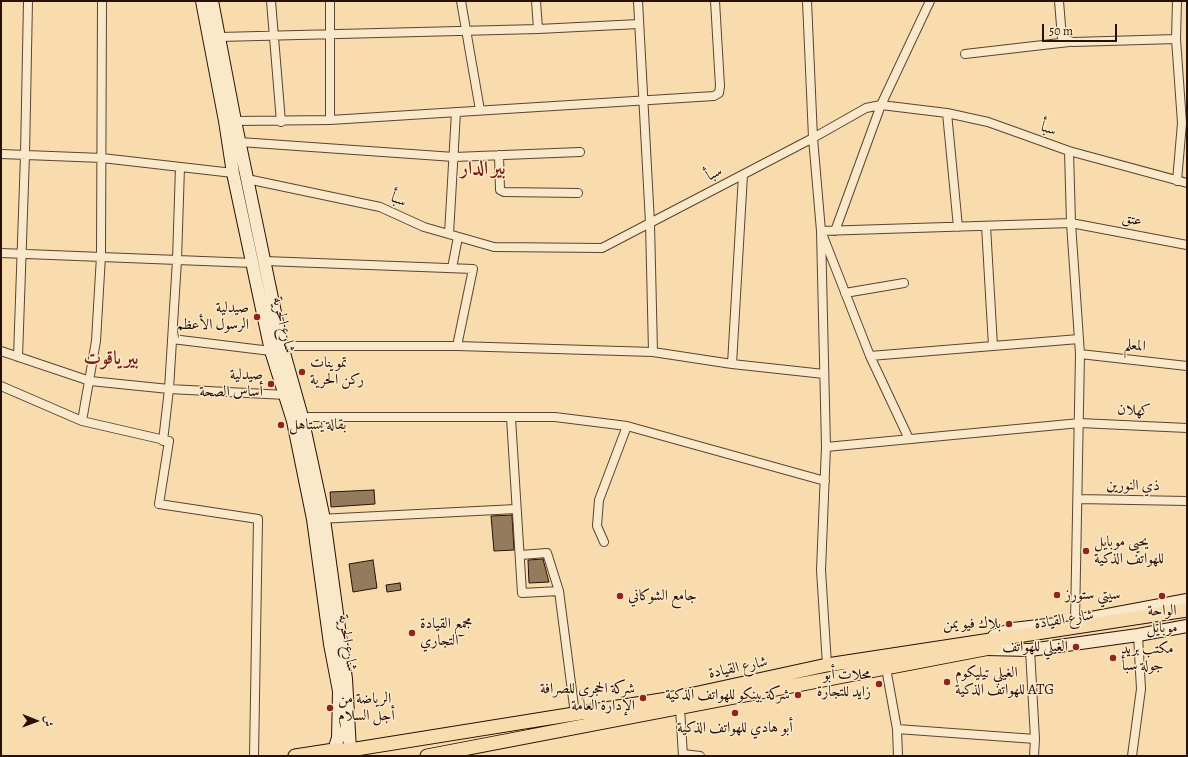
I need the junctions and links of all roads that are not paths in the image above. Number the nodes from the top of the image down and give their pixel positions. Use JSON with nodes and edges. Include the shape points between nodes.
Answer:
{"nodes":[{"id":1,"x":28,"y":1,"type":"edge"},
{"id":2,"x":102,"y":1,"type":"edge"},
{"id":3,"x":202,"y":1,"type":"edge"},
{"id":4,"x":212,"y":1,"type":"edge"},
{"id":5,"x":271,"y":1,"type":"edge"},
{"id":6,"x":330,"y":1,"type":"edge"},
{"id":7,"x":461,"y":1,"type":"edge"},
{"id":8,"x":536,"y":1,"type":"edge"},
{"id":9,"x":638,"y":1,"type":"edge"},
{"id":10,"x":715,"y":1,"type":"edge"},
{"id":11,"x":807,"y":1,"type":"edge"},
{"id":12,"x":930,"y":1,"type":"edge"},
{"id":13,"x":1059,"y":1,"type":"edge"},
{"id":14,"x":1177,"y":1,"type":"edge"},
{"id":15,"x":638,"y":24,"type":"junction"},
{"id":16,"x":538,"y":29,"type":"junction"},
{"id":17,"x":466,"y":31,"type":"junction"},
{"id":18,"x":330,"y":35,"type":"junction"},
{"id":19,"x":275,"y":36,"type":"junction"},
{"id":20,"x":219,"y":37,"type":"junction"},
{"id":21,"x":1176,"y":39,"type":"junction"},
{"id":22,"x":1072,"y":42,"type":"junction"},
{"id":23,"x":965,"y":54,"type":"dead end"},
{"id":24,"x":643,"y":99,"type":"junction"},
{"id":25,"x":881,"y":105,"type":"junction"},
{"id":26,"x":480,"y":110,"type":"junction"},
{"id":27,"x":456,"y":112,"type":"junction"},
{"id":28,"x":947,"y":113,"type":"junction"},
{"id":29,"x":330,"y":120,"type":"junction"},
{"id":30,"x":235,"y":121,"type":"junction"},
{"id":31,"x":281,"y":122,"type":"junction"},
{"id":32,"x":813,"y":138,"type":"junction"},
{"id":33,"x":240,"y":142,"type":"junction"},
{"id":34,"x":1069,"y":151,"type":"junction"},
{"id":35,"x":580,"y":152,"type":"dead end"},
{"id":36,"x":1,"y":154,"type":"edge"},
{"id":37,"x":25,"y":155,"type":"junction"},
{"id":38,"x":500,"y":155,"type":"junction"},
{"id":39,"x":454,"y":156,"type":"junction"},
{"id":40,"x":102,"y":158,"type":"junction"},
{"id":41,"x":180,"y":167,"type":"junction"},
{"id":42,"x":233,"y":173,"type":"junction"},
{"id":43,"x":743,"y":175,"type":"junction"},
{"id":44,"x":247,"y":178,"type":"junction"},
{"id":45,"x":1177,"y":180,"type":"junction"},
{"id":46,"x":1187,"y":184,"type":"edge"},
{"id":47,"x":578,"y":193,"type":"dead end"},
{"id":48,"x":650,"y":223,"type":"junction"},
{"id":49,"x":1071,"y":223,"type":"junction"},
{"id":50,"x":986,"y":226,"type":"junction"},
{"id":51,"x":958,"y":227,"type":"junction"},
{"id":52,"x":835,"y":231,"type":"junction"},
{"id":53,"x":821,"y":232,"type":"junction"},
{"id":54,"x":449,"y":234,"type":"junction"},
{"id":55,"x":458,"y":237,"type":"junction"},
{"id":56,"x":1187,"y":245,"type":"edge"},
{"id":57,"x":1,"y":254,"type":"edge"},
{"id":58,"x":22,"y":255,"type":"junction"},
{"id":59,"x":101,"y":256,"type":"junction"},
{"id":60,"x":177,"y":260,"type":"junction"},
{"id":61,"x":259,"y":262,"type":"junction"},
{"id":62,"x":452,"y":268,"type":"junction"},
{"id":63,"x":904,"y":282,"type":"dead end"},
{"id":64,"x":845,"y":292,"type":"junction"},
{"id":65,"x":172,"y":339,"type":"junction"},
{"id":66,"x":1079,"y":339,"type":"junction"},
{"id":67,"x":282,"y":346,"type":"junction"},
{"id":68,"x":457,"y":346,"type":"junction"},
{"id":69,"x":993,"y":346,"type":"junction"},
{"id":70,"x":1,"y":350,"type":"edge"},
{"id":71,"x":271,"y":350,"type":"junction"},
{"id":72,"x":653,"y":352,"type":"junction"},
{"id":73,"x":1080,"y":354,"type":"junction"},
{"id":74,"x":870,"y":356,"type":"junction"},
{"id":75,"x":18,"y":357,"type":"junction"},
{"id":76,"x":732,"y":364,"type":"junction"},
{"id":77,"x":1187,"y":366,"type":"edge"},
{"id":78,"x":824,"y":374,"type":"junction"},
{"id":79,"x":90,"y":381,"type":"junction"},
{"id":80,"x":1,"y":386,"type":"edge"},
{"id":81,"x":169,"y":389,"type":"junction"},
{"id":82,"x":286,"y":395,"type":"junction"},
{"id":83,"x":302,"y":417,"type":"junction"},
{"id":84,"x":511,"y":418,"type":"junction"},
{"id":85,"x":82,"y":421,"type":"junction"},
{"id":86,"x":1080,"y":423,"type":"junction"},
{"id":87,"x":627,"y":426,"type":"junction"},
{"id":88,"x":1187,"y":428,"type":"edge"},
{"id":89,"x":909,"y":439,"type":"junction"},
{"id":90,"x":162,"y":440,"type":"junction"},
{"id":91,"x":826,"y":447,"type":"junction"},
{"id":92,"x":825,"y":481,"type":"junction"},
{"id":93,"x":1078,"y":499,"type":"junction"},
{"id":94,"x":1187,"y":501,"type":"edge"},
{"id":95,"x":516,"y":509,"type":"junction"},
{"id":96,"x":318,"y":519,"type":"junction"},
{"id":97,"x":604,"y":542,"type":"dead end"},
{"id":98,"x":520,"y":555,"type":"junction"},
{"id":99,"x":559,"y":592,"type":"junction"},
{"id":100,"x":1187,"y":600,"type":"edge"},
{"id":101,"x":1181,"y":614,"type":"edge"},
{"id":102,"x":1075,"y":622,"type":"junction"},
{"id":103,"x":1187,"y":626,"type":"edge"},
{"id":104,"x":1138,"y":635,"type":"junction"},
{"id":105,"x":981,"y":645,"type":"junction"},
{"id":106,"x":1030,"y":650,"type":"junction"},
{"id":107,"x":827,"y":665,"type":"junction"},
{"id":108,"x":886,"y":668,"type":"junction"},
{"id":109,"x":680,"y":708,"type":"junction"},
{"id":110,"x":575,"y":714,"type":"junction"},
{"id":111,"x":897,"y":729,"type":"junction"},
{"id":112,"x":1035,"y":739,"type":"junction"},
{"id":113,"x":334,"y":750,"type":"junction"},
{"id":114,"x":350,"y":750,"type":"junction"},
{"id":115,"x":683,"y":755,"type":"edge"},
{"id":116,"x":254,"y":756,"type":"edge"},
{"id":117,"x":295,"y":756,"type":"edge"},
{"id":118,"x":433,"y":756,"type":"edge"},
{"id":119,"x":700,"y":756,"type":"edge"},
{"id":120,"x":898,"y":756,"type":"edge"},
{"id":121,"x":1034,"y":756,"type":"edge"},
{"id":122,"x":1132,"y":756,"type":"edge"}],
"edges":[{"from":1,"to":37,"type":"street"},
{"from":2,"to":40,"type":"street"},
{"from":3,"to":42,"type":"street","name":"شارع الحرية"},
{"from":4,"to":20,"type":"street"},
{"from":5,"to":19,"type":"street"},
{"from":6,"to":18,"type":"street"},
{"from":7,"to":17,"type":"street"},
{"from":8,"to":16,"type":"street"},
{"from":9,"to":15,"type":"street"},
{"from":10,"to":24,"type":"street","via":[[719,93],[714,96]]},
{"from":11,"to":32,"type":"street"},
{"from":12,"to":25,"type":"street"},
{"from":13,"to":22,"type":"street","via":[[1062,38]]},
{"from":14,"to":21,"type":"street"},
{"from":15,"to":16,"type":"street"},
{"from":15,"to":24,"type":"street"},
{"from":16,"to":17,"type":"street"},
{"from":17,"to":18,"type":"street"},
{"from":17,"to":26,"type":"street"},
{"from":18,"to":19,"type":"street"},
{"from":18,"to":29,"type":"street"},
{"from":19,"to":20,"type":"street"},
{"from":19,"to":31,"type":"street"},
{"from":20,"to":30,"type":"street"},
{"from":21,"to":22,"type":"street"},
{"from":21,"to":45,"type":"street","via":[[1182,123]]},
{"from":22,"to":23,"type":"street"},
{"from":24,"to":26,"type":"street"},
{"from":24,"to":48,"type":"street"},
{"from":25,"to":28,"type":"street","name":"سبأ"},
{"from":25,"to":32,"type":"street","name":"سبأ","via":[[866,108]]},
{"from":25,"to":52,"type":"street"},
{"from":26,"to":27,"type":"street"},
{"from":27,"to":29,"type":"street"},
{"from":27,"to":39,"type":"street"},
{"from":28,"to":34,"type":"street","name":"سبأ","via":[[988,122]]},
{"from":28,"to":51,"type":"street"},
{"from":29,"to":31,"type":"street"},
{"from":30,"to":31,"type":"street"},
{"from":30,"to":33,"type":"street"},
{"from":32,"to":43,"type":"street","name":"سبأ"},
{"from":32,"to":53,"type":"street"},
{"from":33,"to":39,"type":"street"},
{"from":33,"to":44,"type":"street"},
{"from":34,"to":45,"type":"street","name":"سبأ"},
{"from":34,"to":49,"type":"street"},
{"from":35,"to":38,"type":"street"},
{"from":36,"to":37,"type":"street"},
{"from":37,"to":40,"type":"street"},
{"from":37,"to":58,"type":"street"},
{"from":38,"to":39,"type":"street"},
{"from":38,"to":47,"type":"street","via":[[500,190],[504,192]]},
{"from":39,"to":54,"type":"street"},
{"from":40,"to":41,"type":"street"},
{"from":40,"to":59,"type":"street"},
{"from":41,"to":42,"type":"street"},
{"from":41,"to":60,"type":"street"},
{"from":42,"to":61,"type":"street","name":"شارع الحرية"},
{"from":43,"to":48,"type":"street","name":"سبأ"},
{"from":43,"to":76,"type":"street"},
{"from":44,"to":54,"type":"street","name":"سبأ","via":[[380,207],[424,227]]},
{"from":44,"to":61,"type":"street"},
{"from":45,"to":46,"type":"street","name":"سبأ"},
{"from":48,"to":55,"type":"street","name":"سبأ","via":[[602,248],[494,247]]},
{"from":48,"to":72,"type":"street"},
{"from":49,"to":50,"type":"street","name":"عتق"},
{"from":49,"to":56,"type":"street","name":"عتق"},
{"from":49,"to":66,"type":"street"},
{"from":50,"to":51,"type":"street","name":"عتق"},
{"from":50,"to":69,"type":"street"},
{"from":51,"to":52,"type":"street","name":"عتق"},
{"from":52,"to":53,"type":"street","name":"عتق"},
{"from":53,"to":64,"type":"street"},
{"from":53,"to":78,"type":"street"},
{"from":54,"to":55,"type":"street","name":"سبأ"},
{"from":55,"to":62,"type":"street"},
{"from":57,"to":58,"type":"street"},
{"from":58,"to":59,"type":"street"},
{"from":58,"to":75,"type":"street"},
{"from":59,"to":60,"type":"street"},
{"from":59,"to":79,"type":"street","via":[[96,341]]},
{"from":60,"to":61,"type":"street"},
{"from":60,"to":65,"type":"street"},
{"from":61,"to":62,"type":"street"},
{"from":61,"to":67,"type":"street"},
{"from":61,"to":71,"type":"street","name":"شارع الحرية"},
{"from":62,"to":68,"type":"street","via":[[473,269]]},
{"from":63,"to":64,"type":"street"},
{"from":64,"to":74,"type":"street"},
{"from":65,"to":71,"type":"street"},
{"from":65,"to":81,"type":"street"},
{"from":66,"to":69,"type":"street"},
{"from":66,"to":73,"type":"street"},
{"from":67,"to":68,"type":"street"},
{"from":67,"to":83,"type":"street"},
{"from":68,"to":72,"type":"street"},
{"from":69,"to":74,"type":"street"},
{"from":70,"to":75,"type":"street"},
{"from":71,"to":82,"type":"street","name":"شارع الحرية"},
{"from":72,"to":76,"type":"street"},
{"from":73,"to":77,"type":"street","name":"المعلم"},
{"from":73,"to":86,"type":"street"},
{"from":74,"to":89,"type":"street"},
{"from":75,"to":79,"type":"street"},
{"from":76,"to":78,"type":"street"},
{"from":78,"to":91,"type":"street"},
{"from":79,"to":81,"type":"street"},
{"from":79,"to":85,"type":"street"},
{"from":80,"to":85,"type":"street"},
{"from":81,"to":82,"type":"street"},
{"from":81,"to":90,"type":"street"},
{"from":82,"to":96,"type":"street","name":"شارع الحرية"},
{"from":83,"to":84,"type":"street"},
{"from":83,"to":96,"type":"street"},
{"from":84,"to":87,"type":"street","via":[[555,417]]},
{"from":84,"to":95,"type":"street"},
{"from":85,"to":90,"type":"street"},
{"from":86,"to":88,"type":"street","name":"كهلان"},
{"from":86,"to":89,"type":"street","name":"كهلان"},
{"from":86,"to":93,"type":"street"},
{"from":87,"to":92,"type":"street"},
{"from":87,"to":97,"type":"street","via":[[600,500],[597,526]]},
{"from":89,"to":91,"type":"street","name":"كهلان"},
{"from":90,"to":116,"type":"street","via":[[168,441],[159,504],[258,519]]},
{"from":91,"to":92,"type":"street"},
{"from":92,"to":107,"type":"street","via":[[821,570]]},
{"from":93,"to":94,"type":"street","name":"ذي النورين"},
{"from":93,"to":102,"type":"street"},
{"from":95,"to":96,"type":"street"},
{"from":95,"to":98,"type":"street"},
{"from":96,"to":113,"type":"street","name":"شارع الحرية","via":[[330,644],[339,691],[338,738]]},
{"from":96,"to":114,"type":"street","via":[[346,680]]},
{"from":98,"to":99,"type":"street","via":[[547,552]]},
{"from":98,"to":99,"type":"street","via":[[522,593]]},
{"from":99,"to":110,"type":"street"},
{"from":100,"to":102,"type":"street"},
{"from":101,"to":105,"type":"main road","name":"شارع القيادة"},
{"from":102,"to":105,"type":"street","via":[[1013,629]]},
{"from":103,"to":104,"type":"street"},
{"from":104,"to":106,"type":"street"},
{"from":104,"to":122,"type":"street","via":[[1140,689]]},
{"from":105,"to":106,"type":"street"},
{"from":105,"to":107,"type":"main road","name":"شارع القيادة"},
{"from":105,"to":108,"type":"main road","name":"شارع القيادة"},
{"from":106,"to":112,"type":"street"},
{"from":107,"to":110,"type":"main road","name":"شارع القيادة","via":[[680,697]]},
{"from":108,"to":109,"type":"main road","name":"شارع القيادة"},
{"from":108,"to":111,"type":"street"},
{"from":109,"to":115,"type":"street"},
{"from":109,"to":118,"type":"main road","name":"شارع القيادة"},
{"from":110,"to":114,"type":"main road","name":"شارع القيادة"},
{"from":111,"to":112,"type":"street"},
{"from":111,"to":120,"type":"street"},
{"from":112,"to":121,"type":"street"},
{"from":113,"to":114,"type":"main road","name":"شارع القيادة"},
{"from":113,"to":117,"type":"main road","name":"شارع القيادة"},
{"from":115,"to":119,"type":"street"}]}
